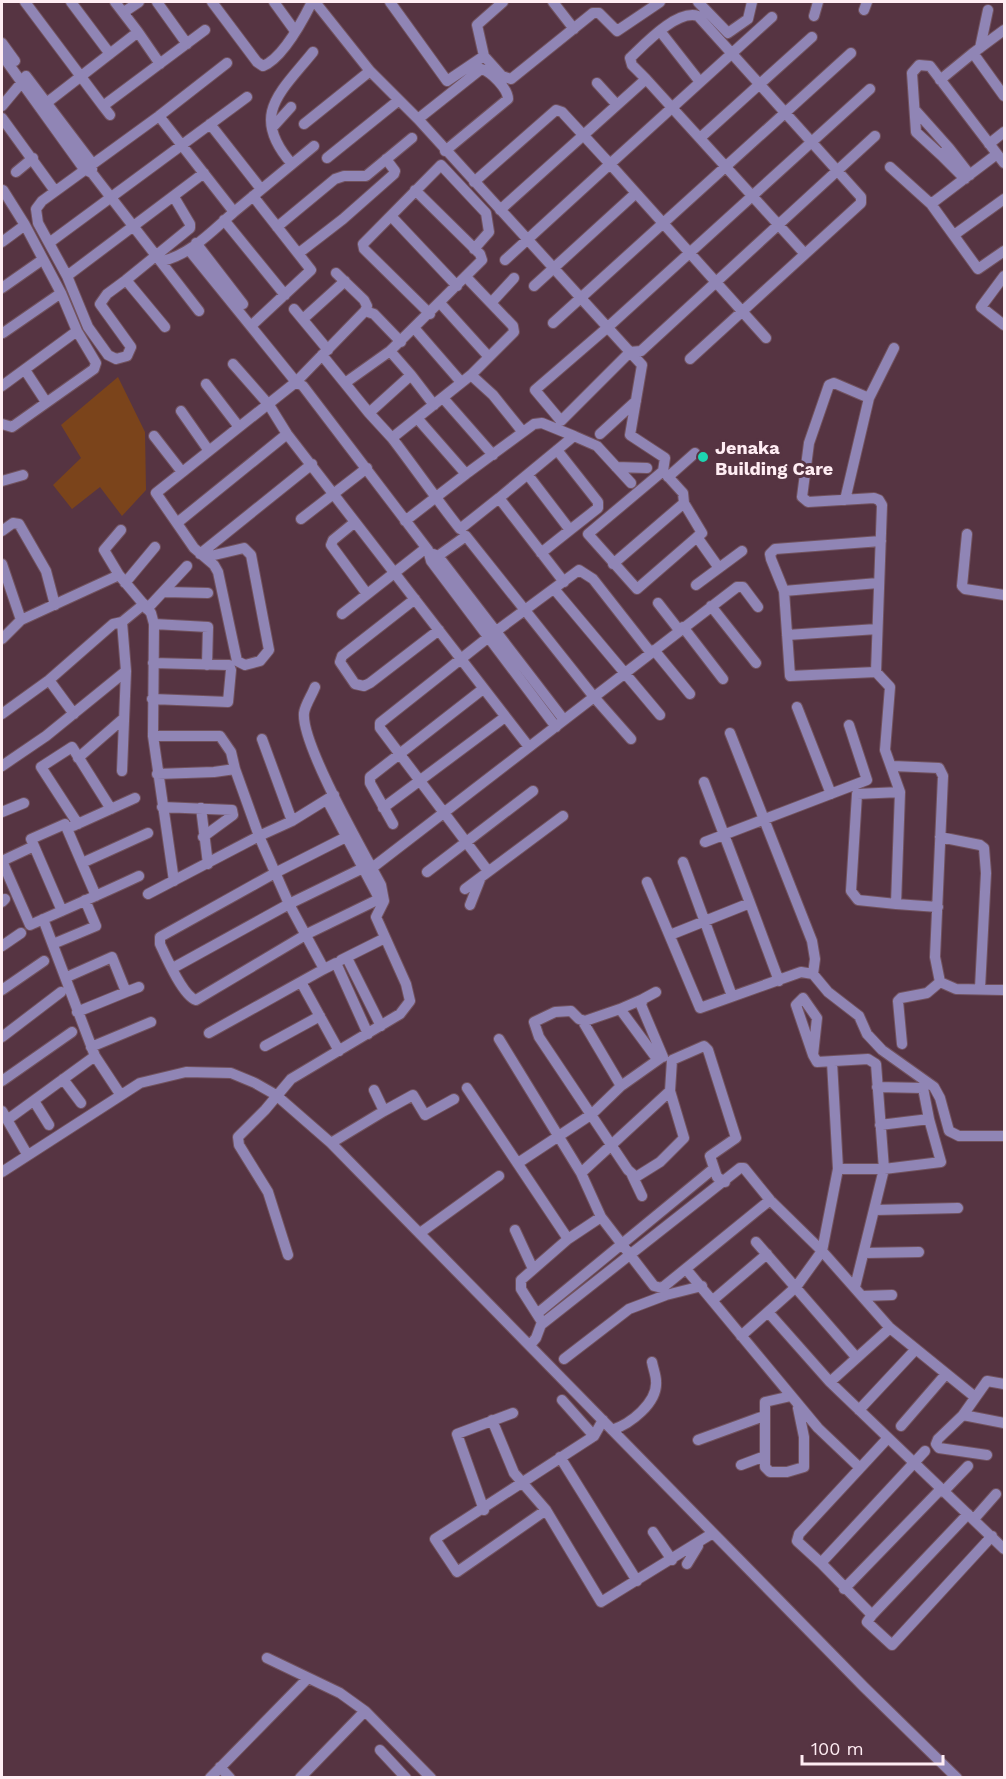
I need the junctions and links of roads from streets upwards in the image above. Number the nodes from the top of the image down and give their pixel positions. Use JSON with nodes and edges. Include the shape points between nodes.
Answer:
{"nodes":[{"id":1,"x":25,"y":2,"type":"edge"},
{"id":2,"x":71,"y":2,"type":"edge"},
{"id":3,"x":115,"y":2,"type":"edge"},
{"id":4,"x":139,"y":2,"type":"edge"},
{"id":5,"x":156,"y":2,"type":"edge"},
{"id":6,"x":212,"y":2,"type":"edge"},
{"id":7,"x":274,"y":2,"type":"edge"},
{"id":8,"x":314,"y":2,"type":"edge"},
{"id":9,"x":390,"y":2,"type":"edge"},
{"id":10,"x":503,"y":2,"type":"edge"},
{"id":11,"x":553,"y":2,"type":"edge"},
{"id":12,"x":660,"y":2,"type":"edge"},
{"id":13,"x":698,"y":2,"type":"edge"},
{"id":14,"x":752,"y":2,"type":"edge"},
{"id":15,"x":818,"y":2,"type":"edge"},
{"id":16,"x":988,"y":10,"type":"dead end"},
{"id":17,"x":124,"y":12,"type":"junction"},
{"id":18,"x":814,"y":16,"type":"dead end"},
{"id":19,"x":772,"y":17,"type":"dead end"},
{"id":20,"x":574,"y":29,"type":"junction"},
{"id":21,"x":206,"y":30,"type":"dead end"},
{"id":22,"x":1005,"y":30,"type":"edge"},
{"id":23,"x":295,"y":31,"type":"junction"},
{"id":24,"x":660,"y":31,"type":"junction"},
{"id":25,"x":138,"y":32,"type":"junction"},
{"id":26,"x":812,"y":37,"type":"dead end"},
{"id":27,"x":2,"y":43,"type":"edge"},
{"id":28,"x":187,"y":44,"type":"junction"},
{"id":29,"x":977,"y":51,"type":"junction"},
{"id":30,"x":313,"y":52,"type":"dead end"},
{"id":31,"x":732,"y":53,"type":"junction"},
{"id":32,"x":850,"y":53,"type":"dead end"},
{"id":33,"x":110,"y":54,"type":"junction"},
{"id":34,"x":2,"y":55,"type":"edge"},
{"id":35,"x":484,"y":56,"type":"junction"},
{"id":36,"x":227,"y":63,"type":"dead end"},
{"id":37,"x":160,"y":64,"type":"junction"},
{"id":38,"x":370,"y":71,"type":"junction"},
{"id":39,"x":80,"y":76,"type":"junction"},
{"id":40,"x":646,"y":80,"type":"junction"},
{"id":41,"x":940,"y":80,"type":"junction"},
{"id":42,"x":22,"y":82,"type":"junction"},
{"id":43,"x":700,"y":82,"type":"junction"},
{"id":44,"x":1000,"y":82,"type":"edge"},
{"id":45,"x":597,"y":83,"type":"dead end"},
{"id":46,"x":760,"y":84,"type":"junction"},
{"id":47,"x":870,"y":89,"type":"dead end"},
{"id":48,"x":1005,"y":96,"type":"edge"},
{"id":49,"x":247,"y":97,"type":"dead end"},
{"id":50,"x":399,"y":100,"type":"junction"},
{"id":51,"x":44,"y":105,"type":"junction"},
{"id":52,"x":616,"y":105,"type":"junction"},
{"id":53,"x":2,"y":106,"type":"edge"},
{"id":54,"x":291,"y":107,"type":"dead end"},
{"id":55,"x":672,"y":108,"type":"junction"},
{"id":56,"x":785,"y":112,"type":"junction"},
{"id":57,"x":159,"y":116,"type":"junction"},
{"id":58,"x":2,"y":118,"type":"edge"},
{"id":59,"x":418,"y":119,"type":"junction"},
{"id":60,"x":210,"y":124,"type":"junction"},
{"id":61,"x":304,"y":124,"type":"dead end"},
{"id":62,"x":272,"y":128,"type":"junction"},
{"id":63,"x":1005,"y":132,"type":"edge"},
{"id":64,"x":583,"y":135,"type":"junction"},
{"id":65,"x":875,"y":136,"type":"dead end"},
{"id":66,"x":411,"y":138,"type":"dead end"},
{"id":67,"x":700,"y":138,"type":"junction"},
{"id":68,"x":812,"y":142,"type":"junction"},
{"id":69,"x":182,"y":144,"type":"junction"},
{"id":70,"x":989,"y":144,"type":"junction"},
{"id":71,"x":314,"y":146,"type":"dead end"},
{"id":72,"x":444,"y":151,"type":"junction"},
{"id":73,"x":997,"y":154,"type":"junction"},
{"id":74,"x":33,"y":158,"type":"junction"},
{"id":75,"x":327,"y":158,"type":"dead end"},
{"id":76,"x":386,"y":159,"type":"junction"},
{"id":77,"x":1005,"y":163,"type":"edge"},
{"id":78,"x":292,"y":164,"type":"junction"},
{"id":79,"x":610,"y":164,"type":"junction"},
{"id":80,"x":890,"y":166,"type":"dead end"},
{"id":81,"x":725,"y":167,"type":"junction"},
{"id":82,"x":89,"y":168,"type":"junction"},
{"id":83,"x":839,"y":171,"type":"junction"},
{"id":84,"x":16,"y":172,"type":"dead end"},
{"id":85,"x":204,"y":173,"type":"junction"},
{"id":86,"x":363,"y":176,"type":"junction"},
{"id":87,"x":968,"y":177,"type":"junction"},
{"id":88,"x":474,"y":182,"type":"junction"},
{"id":89,"x":2,"y":190,"type":"edge"},
{"id":90,"x":375,"y":190,"type":"junction"},
{"id":91,"x":415,"y":190,"type":"junction"},
{"id":92,"x":55,"y":191,"type":"junction"},
{"id":93,"x":257,"y":192,"type":"junction"},
{"id":94,"x":636,"y":193,"type":"junction"},
{"id":95,"x":752,"y":196,"type":"junction"},
{"id":96,"x":109,"y":197,"type":"junction"},
{"id":97,"x":174,"y":197,"type":"junction"},
{"id":98,"x":1005,"y":199,"type":"edge"},
{"id":99,"x":931,"y":204,"type":"junction"},
{"id":100,"x":500,"y":210,"type":"junction"},
{"id":101,"x":234,"y":212,"type":"junction"},
{"id":102,"x":391,"y":216,"type":"junction"},
{"id":103,"x":224,"y":220,"type":"junction"},
{"id":104,"x":663,"y":223,"type":"junction"},
{"id":105,"x":25,"y":225,"type":"junction"},
{"id":106,"x":779,"y":225,"type":"junction"},
{"id":107,"x":135,"y":227,"type":"junction"},
{"id":108,"x":277,"y":227,"type":"junction"},
{"id":109,"x":954,"y":235,"type":"junction"},
{"id":110,"x":527,"y":240,"type":"junction"},
{"id":111,"x":2,"y":242,"type":"edge"},
{"id":112,"x":49,"y":243,"type":"junction"},
{"id":113,"x":193,"y":246,"type":"junction"},
{"id":114,"x":474,"y":249,"type":"junction"},
{"id":115,"x":1005,"y":251,"type":"edge"},
{"id":116,"x":689,"y":252,"type":"junction"},
{"id":117,"x":299,"y":253,"type":"junction"},
{"id":118,"x":805,"y":254,"type":"junction"},
{"id":119,"x":158,"y":258,"type":"junction"},
{"id":120,"x":42,"y":260,"type":"junction"},
{"id":121,"x":505,"y":260,"type":"dead end"},
{"id":122,"x":553,"y":267,"type":"junction"},
{"id":123,"x":67,"y":276,"type":"junction"},
{"id":124,"x":1005,"y":276,"type":"edge"},
{"id":125,"x":466,"y":278,"type":"junction"},
{"id":126,"x":514,"y":278,"type":"dead end"},
{"id":127,"x":126,"y":280,"type":"junction"},
{"id":128,"x":716,"y":282,"type":"junction"},
{"id":129,"x":457,"y":286,"type":"junction"},
{"id":130,"x":534,"y":286,"type":"dead end"},
{"id":131,"x":2,"y":288,"type":"edge"},
{"id":132,"x":61,"y":293,"type":"junction"},
{"id":133,"x":285,"y":295,"type":"junction"},
{"id":134,"x":580,"y":298,"type":"junction"},
{"id":135,"x":440,"y":303,"type":"junction"},
{"id":136,"x":491,"y":303,"type":"junction"},
{"id":137,"x":294,"y":309,"type":"dead end"},
{"id":138,"x":741,"y":310,"type":"junction"},
{"id":139,"x":199,"y":311,"type":"dead end"},
{"id":140,"x":365,"y":311,"type":"junction"},
{"id":141,"x":430,"y":314,"type":"junction"},
{"id":142,"x":303,"y":319,"type":"junction"},
{"id":143,"x":554,"y":323,"type":"dead end"},
{"id":144,"x":1005,"y":325,"type":"edge"},
{"id":145,"x":165,"y":327,"type":"dead end"},
{"id":146,"x":257,"y":327,"type":"junction"},
{"id":147,"x":608,"y":327,"type":"junction"},
{"id":148,"x":415,"y":329,"type":"junction"},
{"id":149,"x":76,"y":331,"type":"junction"},
{"id":150,"x":3,"y":333,"type":"dead end"},
{"id":151,"x":766,"y":338,"type":"dead end"},
{"id":152,"x":401,"y":342,"type":"junction"},
{"id":153,"x":894,"y":348,"type":"dead end"},
{"id":154,"x":390,"y":351,"type":"junction"},
{"id":155,"x":630,"y":352,"type":"junction"},
{"id":156,"x":325,"y":353,"type":"junction"},
{"id":157,"x":488,"y":356,"type":"junction"},
{"id":158,"x":690,"y":358,"type":"dead end"},
{"id":159,"x":233,"y":364,"type":"dead end"},
{"id":160,"x":25,"y":370,"type":"junction"},
{"id":161,"x":411,"y":375,"type":"junction"},
{"id":162,"x":471,"y":375,"type":"junction"},
{"id":163,"x":300,"y":382,"type":"junction"},
{"id":164,"x":461,"y":382,"type":"junction"},
{"id":165,"x":345,"y":383,"type":"junction"},
{"id":166,"x":206,"y":384,"type":"dead end"},
{"id":167,"x":2,"y":386,"type":"edge"},
{"id":168,"x":869,"y":398,"type":"junction"},
{"id":169,"x":438,"y":401,"type":"junction"},
{"id":170,"x":636,"y":401,"type":"junction"},
{"id":171,"x":46,"y":402,"type":"junction"},
{"id":172,"x":269,"y":405,"type":"junction"},
{"id":173,"x":181,"y":411,"type":"dead end"},
{"id":174,"x":369,"y":413,"type":"junction"},
{"id":175,"x":417,"y":418,"type":"junction"},
{"id":176,"x":2,"y":424,"type":"edge"},
{"id":177,"x":239,"y":427,"type":"junction"},
{"id":178,"x":522,"y":431,"type":"junction"},
{"id":179,"x":287,"y":434,"type":"junction"},
{"id":180,"x":600,"y":434,"type":"dead end"},
{"id":181,"x":154,"y":436,"type":"dead end"},
{"id":182,"x":574,"y":436,"type":"junction"},
{"id":183,"x":392,"y":438,"type":"junction"},
{"id":184,"x":557,"y":450,"type":"junction"},
{"id":185,"x":209,"y":451,"type":"junction"},
{"id":186,"x":695,"y":453,"type":"dead end"},
{"id":187,"x":493,"y":455,"type":"junction"},
{"id":188,"x":312,"y":464,"type":"junction"},
{"id":189,"x":616,"y":467,"type":"junction"},
{"id":190,"x":367,"y":468,"type":"junction"},
{"id":191,"x":647,"y":468,"type":"dead end"},
{"id":192,"x":182,"y":472,"type":"junction"},
{"id":193,"x":466,"y":474,"type":"junction"},
{"id":194,"x":666,"y":474,"type":"junction"},
{"id":195,"x":23,"y":475,"type":"dead end"},
{"id":196,"x":528,"y":475,"type":"junction"},
{"id":197,"x":2,"y":481,"type":"edge"},
{"id":198,"x":631,"y":483,"type":"dead end"},
{"id":199,"x":333,"y":492,"type":"junction"},
{"id":200,"x":436,"y":497,"type":"junction"},
{"id":201,"x":499,"y":498,"type":"junction"},
{"id":202,"x":845,"y":500,"type":"junction"},
{"id":203,"x":684,"y":503,"type":"junction"},
{"id":204,"x":301,"y":519,"type":"dead end"},
{"id":205,"x":405,"y":521,"type":"junction"},
{"id":206,"x":355,"y":522,"type":"junction"},
{"id":207,"x":177,"y":523,"type":"junction"},
{"id":208,"x":121,"y":530,"type":"dead end"},
{"id":209,"x":570,"y":530,"type":"junction"},
{"id":210,"x":2,"y":531,"type":"edge"},
{"id":211,"x":463,"y":532,"type":"junction"},
{"id":212,"x":968,"y":534,"type":"dead end"},
{"id":213,"x":697,"y":537,"type":"junction"},
{"id":214,"x":880,"y":540,"type":"junction"},
{"id":215,"x":155,"y":547,"type":"dead end"},
{"id":216,"x":742,"y":551,"type":"dead end"},
{"id":217,"x":541,"y":553,"type":"junction"},
{"id":218,"x":203,"y":555,"type":"junction"},
{"id":219,"x":431,"y":555,"type":"junction"},
{"id":220,"x":613,"y":564,"type":"junction"},
{"id":221,"x":187,"y":566,"type":"dead end"},
{"id":222,"x":719,"y":568,"type":"junction"},
{"id":223,"x":3,"y":570,"type":"edge"},
{"id":224,"x":394,"y":573,"type":"junction"},
{"id":225,"x":122,"y":579,"type":"junction"},
{"id":226,"x":564,"y":582,"type":"junction"},
{"id":227,"x":878,"y":583,"type":"junction"},
{"id":228,"x":696,"y":585,"type":"dead end"},
{"id":229,"x":555,"y":590,"type":"junction"},
{"id":230,"x":784,"y":591,"type":"junction"},
{"id":231,"x":165,"y":592,"type":"junction"},
{"id":232,"x":208,"y":593,"type":"dead end"},
{"id":233,"x":367,"y":594,"type":"junction"},
{"id":234,"x":1005,"y":595,"type":"edge"},
{"id":235,"x":415,"y":599,"type":"junction"},
{"id":236,"x":658,"y":603,"type":"dead end"},
{"id":237,"x":55,"y":604,"type":"junction"},
{"id":238,"x":711,"y":606,"type":"junction"},
{"id":239,"x":146,"y":607,"type":"junction"},
{"id":240,"x":758,"y":607,"type":"dead end"},
{"id":241,"x":525,"y":610,"type":"junction"},
{"id":242,"x":342,"y":614,"type":"dead end"},
{"id":243,"x":21,"y":620,"type":"junction"},
{"id":244,"x":122,"y":622,"type":"junction"},
{"id":245,"x":154,"y":624,"type":"junction"},
{"id":246,"x":681,"y":629,"type":"junction"},
{"id":247,"x":438,"y":630,"type":"junction"},
{"id":248,"x":877,"y":630,"type":"junction"},
{"id":249,"x":491,"y":635,"type":"junction"},
{"id":250,"x":787,"y":635,"type":"junction"},
{"id":251,"x":2,"y":639,"type":"edge"},
{"id":252,"x":652,"y":652,"type":"junction"},
{"id":253,"x":461,"y":660,"type":"junction"},
{"id":254,"x":153,"y":663,"type":"junction"},
{"id":255,"x":756,"y":663,"type":"dead end"},
{"id":256,"x":207,"y":665,"type":"junction"},
{"id":257,"x":126,"y":672,"type":"junction"},
{"id":258,"x":876,"y":672,"type":"junction"},
{"id":259,"x":626,"y":673,"type":"junction"},
{"id":260,"x":723,"y":679,"type":"dead end"},
{"id":261,"x":49,"y":680,"type":"junction"},
{"id":262,"x":315,"y":687,"type":"dead end"},
{"id":263,"x":483,"y":689,"type":"junction"},
{"id":264,"x":690,"y":694,"type":"dead end"},
{"id":265,"x":594,"y":697,"type":"junction"},
{"id":266,"x":152,"y":699,"type":"junction"},
{"id":267,"x":797,"y":707,"type":"dead end"},
{"id":268,"x":2,"y":714,"type":"edge"},
{"id":269,"x":74,"y":714,"type":"junction"},
{"id":270,"x":660,"y":715,"type":"dead end"},
{"id":271,"x":505,"y":717,"type":"junction"},
{"id":272,"x":124,"y":718,"type":"junction"},
{"id":273,"x":560,"y":723,"type":"junction"},
{"id":274,"x":849,"y":725,"type":"dead end"},
{"id":275,"x":730,"y":734,"type":"dead end"},
{"id":276,"x":153,"y":736,"type":"junction"},
{"id":277,"x":262,"y":739,"type":"dead end"},
{"id":278,"x":631,"y":739,"type":"dead end"},
{"id":279,"x":529,"y":747,"type":"junction"},
{"id":280,"x":2,"y":750,"type":"edge"},
{"id":281,"x":398,"y":754,"type":"junction"},
{"id":282,"x":78,"y":758,"type":"junction"},
{"id":283,"x":5,"y":763,"type":"edge"},
{"id":284,"x":893,"y":766,"type":"junction"},
{"id":285,"x":236,"y":769,"type":"junction"},
{"id":286,"x":122,"y":771,"type":"dead end"},
{"id":287,"x":157,"y":774,"type":"junction"},
{"id":288,"x":420,"y":780,"type":"junction"},
{"id":289,"x":705,"y":782,"type":"dead end"},
{"id":290,"x":533,"y":791,"type":"dead end"},
{"id":291,"x":900,"y":792,"type":"junction"},
{"id":292,"x":831,"y":794,"type":"junction"},
{"id":293,"x":135,"y":798,"type":"dead end"},
{"id":294,"x":330,"y":798,"type":"junction"},
{"id":295,"x":24,"y":802,"type":"dead end"},
{"id":296,"x":162,"y":807,"type":"junction"},
{"id":297,"x":201,"y":808,"type":"junction"},
{"id":298,"x":382,"y":808,"type":"junction"},
{"id":299,"x":111,"y":809,"type":"junction"},
{"id":300,"x":250,"y":811,"type":"junction"},
{"id":301,"x":2,"y":812,"type":"edge"},
{"id":302,"x":444,"y":812,"type":"junction"},
{"id":303,"x":234,"y":813,"type":"junction"},
{"id":304,"x":563,"y":816,"type":"dead end"},
{"id":305,"x":765,"y":820,"type":"junction"},
{"id":306,"x":292,"y":821,"type":"junction"},
{"id":307,"x":78,"y":824,"type":"junction"},
{"id":308,"x":393,"y":824,"type":"dead end"},
{"id":309,"x":67,"y":829,"type":"junction"},
{"id":310,"x":148,"y":833,"type":"dead end"},
{"id":311,"x":259,"y":836,"type":"junction"},
{"id":312,"x":725,"y":836,"type":"junction"},
{"id":313,"x":203,"y":837,"type":"junction"},
{"id":314,"x":346,"y":837,"type":"junction"},
{"id":315,"x":940,"y":837,"type":"junction"},
{"id":316,"x":705,"y":842,"type":"dead end"},
{"id":317,"x":467,"y":843,"type":"junction"},
{"id":318,"x":34,"y":846,"type":"junction"},
{"id":319,"x":82,"y":862,"type":"junction"},
{"id":320,"x":683,"y":862,"type":"dead end"},
{"id":321,"x":208,"y":864,"type":"junction"},
{"id":322,"x":368,"y":868,"type":"junction"},
{"id":323,"x":427,"y":872,"type":"dead end"},
{"id":324,"x":275,"y":873,"type":"junction"},
{"id":325,"x":485,"y":873,"type":"junction"},
{"id":326,"x":140,"y":876,"type":"dead end"},
{"id":327,"x":174,"y":881,"type":"junction"},
{"id":328,"x":647,"y":882,"type":"dead end"},
{"id":329,"x":465,"y":889,"type":"dead end"},
{"id":330,"x":148,"y":894,"type":"dead end"},
{"id":331,"x":96,"y":896,"type":"junction"},
{"id":332,"x":86,"y":900,"type":"junction"},
{"id":333,"x":381,"y":902,"type":"junction"},
{"id":334,"x":750,"y":903,"type":"junction"},
{"id":335,"x":289,"y":904,"type":"junction"},
{"id":336,"x":896,"y":904,"type":"junction"},
{"id":337,"x":470,"y":905,"type":"dead end"},
{"id":338,"x":938,"y":907,"type":"junction"},
{"id":339,"x":62,"y":911,"type":"junction"},
{"id":340,"x":43,"y":919,"type":"junction"},
{"id":341,"x":705,"y":920,"type":"junction"},
{"id":342,"x":21,"y":933,"type":"dead end"},
{"id":343,"x":307,"y":934,"type":"junction"},
{"id":344,"x":670,"y":935,"type":"junction"},
{"id":345,"x":385,"y":938,"type":"junction"},
{"id":346,"x":53,"y":944,"type":"junction"},
{"id":347,"x":2,"y":946,"type":"edge"},
{"id":348,"x":347,"y":958,"type":"junction"},
{"id":349,"x":44,"y":961,"type":"dead end"},
{"id":350,"x":336,"y":963,"type":"junction"},
{"id":351,"x":172,"y":968,"type":"junction"},
{"id":352,"x":324,"y":969,"type":"junction"},
{"id":353,"x":813,"y":974,"type":"junction"},
{"id":354,"x":67,"y":976,"type":"junction"},
{"id":355,"x":301,"y":981,"type":"junction"},
{"id":356,"x":779,"y":981,"type":"junction"},
{"id":357,"x":940,"y":982,"type":"junction"},
{"id":358,"x":140,"y":987,"type":"dead end"},
{"id":359,"x":980,"y":988,"type":"junction"},
{"id":360,"x":2,"y":990,"type":"edge"},
{"id":361,"x":1005,"y":990,"type":"edge"},
{"id":362,"x":61,"y":992,"type":"dead end"},
{"id":363,"x":126,"y":992,"type":"junction"},
{"id":364,"x":656,"y":992,"type":"dead end"},
{"id":365,"x":732,"y":996,"type":"junction"},
{"id":366,"x":643,"y":999,"type":"junction"},
{"id":367,"x":620,"y":1009,"type":"junction"},
{"id":368,"x":77,"y":1012,"type":"junction"},
{"id":369,"x":320,"y":1016,"type":"junction"},
{"id":370,"x":582,"y":1020,"type":"junction"},
{"id":371,"x":151,"y":1022,"type":"dead end"},
{"id":372,"x":381,"y":1026,"type":"junction"},
{"id":373,"x":72,"y":1032,"type":"dead end"},
{"id":374,"x":208,"y":1033,"type":"dead end"},
{"id":375,"x":368,"y":1034,"type":"junction"},
{"id":376,"x":2,"y":1037,"type":"edge"},
{"id":377,"x":499,"y":1039,"type":"dead end"},
{"id":378,"x":902,"y":1044,"type":"dead end"},
{"id":379,"x":265,"y":1046,"type":"dead end"},
{"id":380,"x":93,"y":1051,"type":"junction"},
{"id":381,"x":339,"y":1051,"type":"junction"},
{"id":382,"x":813,"y":1055,"type":"dead end"},
{"id":383,"x":664,"y":1059,"type":"junction"},
{"id":384,"x":832,"y":1062,"type":"junction"},
{"id":385,"x":63,"y":1079,"type":"junction"},
{"id":386,"x":2,"y":1080,"type":"edge"},
{"id":387,"x":621,"y":1086,"type":"junction"},
{"id":388,"x":878,"y":1087,"type":"junction"},
{"id":389,"x":467,"y":1088,"type":"dead end"},
{"id":390,"x":374,"y":1090,"type":"dead end"},
{"id":391,"x":670,"y":1091,"type":"junction"},
{"id":392,"x":120,"y":1094,"type":"junction"},
{"id":393,"x":276,"y":1095,"type":"junction"},
{"id":394,"x":454,"y":1099,"type":"dead end"},
{"id":395,"x":34,"y":1101,"type":"junction"},
{"id":396,"x":81,"y":1103,"type":"dead end"},
{"id":397,"x":384,"y":1111,"type":"junction"},
{"id":398,"x":592,"y":1114,"type":"junction"},
{"id":399,"x":4,"y":1116,"type":"edge"},
{"id":400,"x":929,"y":1119,"type":"junction"},
{"id":401,"x":49,"y":1125,"type":"dead end"},
{"id":402,"x":880,"y":1125,"type":"junction"},
{"id":403,"x":1005,"y":1136,"type":"edge"},
{"id":404,"x":557,"y":1137,"type":"junction"},
{"id":405,"x":330,"y":1143,"type":"junction"},
{"id":406,"x":613,"y":1145,"type":"junction"},
{"id":407,"x":27,"y":1154,"type":"junction"},
{"id":408,"x":518,"y":1163,"type":"junction"},
{"id":409,"x":713,"y":1169,"type":"junction"},
{"id":410,"x":838,"y":1169,"type":"junction"},
{"id":411,"x":884,"y":1169,"type":"junction"},
{"id":412,"x":2,"y":1172,"type":"edge"},
{"id":413,"x":581,"y":1173,"type":"junction"},
{"id":414,"x":632,"y":1175,"type":"junction"},
{"id":415,"x":499,"y":1176,"type":"dead end"},
{"id":416,"x":725,"y":1182,"type":"junction"},
{"id":417,"x":642,"y":1196,"type":"dead end"},
{"id":418,"x":771,"y":1200,"type":"junction"},
{"id":419,"x":958,"y":1208,"type":"dead end"},
{"id":420,"x":875,"y":1210,"type":"junction"},
{"id":421,"x":601,"y":1217,"type":"junction"},
{"id":422,"x":515,"y":1230,"type":"dead end"},
{"id":423,"x":420,"y":1233,"type":"junction"},
{"id":424,"x":568,"y":1239,"type":"junction"},
{"id":425,"x":756,"y":1242,"type":"dead end"},
{"id":426,"x":622,"y":1246,"type":"junction"},
{"id":427,"x":822,"y":1251,"type":"junction"},
{"id":428,"x":919,"y":1252,"type":"dead end"},
{"id":429,"x":864,"y":1253,"type":"junction"},
{"id":430,"x":767,"y":1254,"type":"junction"},
{"id":431,"x":288,"y":1255,"type":"dead end"},
{"id":432,"x":630,"y":1256,"type":"junction"},
{"id":433,"x":533,"y":1269,"type":"junction"},
{"id":434,"x":686,"y":1269,"type":"junction"},
{"id":435,"x":654,"y":1286,"type":"junction"},
{"id":436,"x":702,"y":1286,"type":"junction"},
{"id":437,"x":796,"y":1287,"type":"junction"},
{"id":438,"x":859,"y":1292,"type":"junction"},
{"id":439,"x":892,"y":1295,"type":"dead end"},
{"id":440,"x":654,"y":1300,"type":"junction"},
{"id":441,"x":713,"y":1300,"type":"junction"},
{"id":442,"x":768,"y":1312,"type":"junction"},
{"id":443,"x":540,"y":1319,"type":"junction"},
{"id":444,"x":890,"y":1328,"type":"junction"},
{"id":445,"x":741,"y":1335,"type":"junction"},
{"id":446,"x":530,"y":1345,"type":"junction"},
{"id":447,"x":916,"y":1349,"type":"junction"},
{"id":448,"x":856,"y":1357,"type":"junction"},
{"id":449,"x":564,"y":1359,"type":"dead end"},
{"id":450,"x":652,"y":1362,"type":"dead end"},
{"id":451,"x":946,"y":1374,"type":"junction"},
{"id":452,"x":830,"y":1382,"type":"junction"},
{"id":453,"x":1005,"y":1384,"type":"edge"},
{"id":454,"x":975,"y":1397,"type":"junction"},
{"id":455,"x":789,"y":1398,"type":"junction"},
{"id":456,"x":562,"y":1400,"type":"dead end"},
{"id":457,"x":859,"y":1410,"type":"junction"},
{"id":458,"x":513,"y":1413,"type":"dead end"},
{"id":459,"x":963,"y":1415,"type":"junction"},
{"id":460,"x":764,"y":1416,"type":"junction"},
{"id":461,"x":492,"y":1420,"type":"junction"},
{"id":462,"x":603,"y":1420,"type":"junction"},
{"id":463,"x":1005,"y":1423,"type":"edge"},
{"id":464,"x":901,"y":1426,"type":"dead end"},
{"id":465,"x":612,"y":1430,"type":"junction"},
{"id":466,"x":594,"y":1436,"type":"junction"},
{"id":467,"x":887,"y":1439,"type":"junction"},
{"id":468,"x":698,"y":1440,"type":"dead end"},
{"id":469,"x":925,"y":1451,"type":"dead end"},
{"id":470,"x":987,"y":1455,"type":"dead end"},
{"id":471,"x":765,"y":1456,"type":"junction"},
{"id":472,"x":560,"y":1457,"type":"junction"},
{"id":473,"x":914,"y":1464,"type":"junction"},
{"id":474,"x":741,"y":1465,"type":"dead end"},
{"id":475,"x":968,"y":1466,"type":"dead end"},
{"id":476,"x":859,"y":1467,"type":"junction"},
{"id":477,"x":521,"y":1482,"type":"junction"},
{"id":478,"x":941,"y":1491,"type":"junction"},
{"id":479,"x":996,"y":1494,"type":"dead end"},
{"id":480,"x":484,"y":1510,"type":"junction"},
{"id":481,"x":546,"y":1510,"type":"junction"},
{"id":482,"x":971,"y":1516,"type":"junction"},
{"id":483,"x":653,"y":1532,"type":"dead end"},
{"id":484,"x":713,"y":1533,"type":"junction"},
{"id":485,"x":992,"y":1536,"type":"junction"},
{"id":486,"x":700,"y":1543,"type":"junction"},
{"id":487,"x":1005,"y":1549,"type":"edge"},
{"id":488,"x":672,"y":1560,"type":"junction"},
{"id":489,"x":821,"y":1563,"type":"junction"},
{"id":490,"x":687,"y":1564,"type":"dead end"},
{"id":491,"x":637,"y":1581,"type":"junction"},
{"id":492,"x":844,"y":1589,"type":"junction"},
{"id":493,"x":872,"y":1616,"type":"junction"},
{"id":494,"x":267,"y":1658,"type":"dead end"},
{"id":495,"x":307,"y":1679,"type":"junction"},
{"id":496,"x":365,"y":1711,"type":"junction"},
{"id":497,"x":380,"y":1750,"type":"dead end"},
{"id":498,"x":220,"y":1767,"type":"junction"},
{"id":499,"x":210,"y":1778,"type":"edge"},
{"id":500,"x":230,"y":1778,"type":"edge"},
{"id":501,"x":300,"y":1778,"type":"edge"},
{"id":502,"x":406,"y":1778,"type":"edge"},
{"id":503,"x":431,"y":1778,"type":"edge"},
{"id":504,"x":957,"y":1778,"type":"edge"}],
"edges":[{"from":1,"to":39,"type":"street"},
{"from":2,"to":33,"type":"street"},
{"from":3,"to":17,"type":"street"},
{"from":4,"to":17,"type":"street"},
{"from":5,"to":28,"type":"street"},
{"from":6,"to":23,"type":"street","via":[[262,65],[272,60]]},
{"from":7,"to":23,"type":"street"},
{"from":8,"to":23,"type":"street"},
{"from":8,"to":38,"type":"street"},
{"from":9,"to":35,"type":"street","via":[[446,81]]},
{"from":10,"to":35,"type":"street","via":[[477,25]]},
{"from":11,"to":20,"type":"street"},
{"from":12,"to":20,"type":"street","via":[[620,30],[613,29],[597,12]]},
{"from":13,"to":14,"type":"street","via":[[728,33],[748,19]]},
{"from":15,"to":18,"type":"street"},
{"from":16,"to":29,"type":"street"},
{"from":17,"to":25,"type":"street"},
{"from":19,"to":31,"type":"street"},
{"from":20,"to":35,"type":"street","via":[[511,79],[502,76]]},
{"from":21,"to":28,"type":"street"},
{"from":22,"to":29,"type":"street"},
{"from":24,"to":31,"type":"street","via":[[695,14]]},
{"from":24,"to":40,"type":"street","via":[[630,58]]},
{"from":24,"to":43,"type":"street"},
{"from":25,"to":33,"type":"street"},
{"from":25,"to":37,"type":"street"},
{"from":26,"to":46,"type":"street"},
{"from":27,"to":51,"type":"street"},
{"from":28,"to":37,"type":"street"},
{"from":29,"to":41,"type":"street"},
{"from":29,"to":44,"type":"street"},
{"from":30,"to":62,"type":"street","via":[[273,102]]},
{"from":31,"to":43,"type":"street"},
{"from":31,"to":46,"type":"street"},
{"from":32,"to":56,"type":"street"},
{"from":33,"to":39,"type":"street"},
{"from":34,"to":42,"type":"street"},
{"from":36,"to":57,"type":"street"},
{"from":37,"to":39,"type":"street","via":[[106,111]]},
{"from":38,"to":50,"type":"street"},
{"from":38,"to":61,"type":"street"},
{"from":39,"to":51,"type":"street"},
{"from":40,"to":52,"type":"street"},
{"from":40,"to":55,"type":"street"},
{"from":41,"to":70,"type":"street"},
{"from":41,"to":87,"type":"street","via":[[930,66],[914,68],[915,132],[945,152]]},
{"from":42,"to":51,"type":"street"},
{"from":42,"to":53,"type":"street"},
{"from":43,"to":55,"type":"street"},
{"from":44,"to":48,"type":"street"},
{"from":45,"to":52,"type":"street"},
{"from":46,"to":56,"type":"street"},
{"from":46,"to":67,"type":"street"},
{"from":47,"to":68,"type":"street"},
{"from":49,"to":60,"type":"street"},
{"from":50,"to":59,"type":"street"},
{"from":50,"to":75,"type":"street"},
{"from":51,"to":82,"type":"street"},
{"from":52,"to":64,"type":"street"},
{"from":54,"to":62,"type":"street"},
{"from":55,"to":67,"type":"street"},
{"from":55,"to":79,"type":"street"},
{"from":56,"to":68,"type":"street"},
{"from":56,"to":81,"type":"street"},
{"from":57,"to":69,"type":"street"},
{"from":57,"to":82,"type":"street"},
{"from":58,"to":74,"type":"street"},
{"from":59,"to":72,"type":"street"},
{"from":59,"to":72,"type":"street","via":[[482,69],[507,91],[508,99]]},
{"from":60,"to":69,"type":"street"},
{"from":60,"to":93,"type":"street"},
{"from":62,"to":78,"type":"street","via":[[277,146]]},
{"from":63,"to":70,"type":"street"},
{"from":64,"to":79,"type":"street"},
{"from":64,"to":88,"type":"street","via":[[562,112],[553,111]]},
{"from":64,"to":100,"type":"street"},
{"from":65,"to":83,"type":"street"},
{"from":66,"to":76,"type":"street"},
{"from":67,"to":81,"type":"street"},
{"from":68,"to":83,"type":"street"},
{"from":68,"to":95,"type":"street"},
{"from":69,"to":85,"type":"street"},
{"from":69,"to":96,"type":"street"},
{"from":70,"to":73,"type":"street"},
{"from":71,"to":78,"type":"street"},
{"from":72,"to":88,"type":"street"},
{"from":73,"to":77,"type":"street"},
{"from":73,"to":87,"type":"street"},
{"from":74,"to":84,"type":"street"},
{"from":74,"to":92,"type":"street"},
{"from":76,"to":86,"type":"street"},
{"from":76,"to":90,"type":"street","via":[[394,173]]},
{"from":78,"to":93,"type":"street"},
{"from":79,"to":94,"type":"street"},
{"from":79,"to":110,"type":"street"},
{"from":80,"to":99,"type":"street"},
{"from":81,"to":95,"type":"street"},
{"from":81,"to":104,"type":"street"},
{"from":82,"to":92,"type":"street"},
{"from":82,"to":96,"type":"street"},
{"from":83,"to":106,"type":"street"},
{"from":83,"to":118,"type":"street","via":[[860,195],[861,203]]},
{"from":85,"to":97,"type":"street"},
{"from":85,"to":101,"type":"street"},
{"from":86,"to":90,"type":"street"},
{"from":86,"to":108,"type":"street","via":[[334,179]]},
{"from":87,"to":99,"type":"street"},
{"from":88,"to":100,"type":"street"},
{"from":89,"to":105,"type":"street"},
{"from":90,"to":117,"type":"street"},
{"from":91,"to":102,"type":"street"},
{"from":91,"to":114,"type":"street"},
{"from":91,"to":114,"type":"street","via":[[438,166],[444,166],[488,218],[489,232]]},
{"from":92,"to":112,"type":"street","via":[[35,212]]},
{"from":93,"to":101,"type":"street"},
{"from":93,"to":108,"type":"street"},
{"from":94,"to":104,"type":"street"},
{"from":94,"to":122,"type":"street"},
{"from":95,"to":106,"type":"street"},
{"from":95,"to":116,"type":"street"},
{"from":96,"to":107,"type":"street"},
{"from":96,"to":112,"type":"street"},
{"from":97,"to":107,"type":"street"},
{"from":97,"to":119,"type":"street","via":[[190,228]]},
{"from":98,"to":109,"type":"street"},
{"from":99,"to":109,"type":"street"},
{"from":100,"to":110,"type":"street"},
{"from":101,"to":103,"type":"street"},
{"from":102,"to":129,"type":"street"},
{"from":102,"to":141,"type":"street","via":[[363,247]]},
{"from":103,"to":113,"type":"street"},
{"from":103,"to":133,"type":"street"},
{"from":104,"to":116,"type":"street"},
{"from":104,"to":134,"type":"street"},
{"from":105,"to":111,"type":"street"},
{"from":105,"to":120,"type":"street"},
{"from":106,"to":118,"type":"street"},
{"from":106,"to":128,"type":"street"},
{"from":107,"to":119,"type":"street"},
{"from":107,"to":123,"type":"street"},
{"from":108,"to":117,"type":"street"},
{"from":109,"to":115,"type":"street","via":[[978,269]]},
{"from":110,"to":121,"type":"street"},
{"from":110,"to":122,"type":"street"},
{"from":112,"to":123,"type":"street"},
{"from":113,"to":119,"type":"street","via":[[180,256]]},
{"from":113,"to":146,"type":"street"},
{"from":114,"to":125,"type":"street","via":[[481,262]]},
{"from":116,"to":128,"type":"street"},
{"from":116,"to":147,"type":"street"},
{"from":117,"to":133,"type":"street","via":[[311,270]]},
{"from":118,"to":138,"type":"street"},
{"from":119,"to":127,"type":"street"},
{"from":119,"to":139,"type":"street"},
{"from":120,"to":131,"type":"street"},
{"from":120,"to":132,"type":"street"},
{"from":122,"to":130,"type":"street"},
{"from":122,"to":134,"type":"street"},
{"from":123,"to":127,"type":"street","via":[[92,335],[116,359],[127,356],[131,347],[100,304]]},
{"from":124,"to":144,"type":"street","via":[[981,308]]},
{"from":125,"to":129,"type":"street"},
{"from":125,"to":136,"type":"street"},
{"from":126,"to":136,"type":"street"},
{"from":127,"to":145,"type":"street"},
{"from":128,"to":138,"type":"street"},
{"from":128,"to":155,"type":"street","via":[[641,351]]},
{"from":129,"to":135,"type":"street"},
{"from":132,"to":149,"type":"street"},
{"from":132,"to":150,"type":"street"},
{"from":133,"to":146,"type":"street"},
{"from":134,"to":143,"type":"street"},
{"from":134,"to":147,"type":"street"},
{"from":135,"to":141,"type":"street"},
{"from":135,"to":157,"type":"street"},
{"from":136,"to":157,"type":"street","via":[[514,330]]},
{"from":137,"to":142,"type":"street"},
{"from":138,"to":151,"type":"street"},
{"from":138,"to":158,"type":"street"},
{"from":140,"to":142,"type":"street","via":[[364,300],[341,277]]},
{"from":140,"to":152,"type":"street","via":[[374,314]]},
{"from":140,"to":156,"type":"street"},
{"from":141,"to":148,"type":"street"},
{"from":142,"to":156,"type":"street"},
{"from":146,"to":163,"type":"street"},
{"from":147,"to":155,"type":"street"},
{"from":147,"to":155,"type":"street","via":[[535,390],[561,421]]},
{"from":148,"to":152,"type":"street"},
{"from":148,"to":164,"type":"street"},
{"from":149,"to":160,"type":"street"},
{"from":149,"to":171,"type":"street","via":[[95,361],[95,368]]},
{"from":152,"to":154,"type":"street"},
{"from":153,"to":168,"type":"street"},
{"from":154,"to":161,"type":"street"},
{"from":154,"to":165,"type":"street"},
{"from":155,"to":170,"type":"street","via":[[642,365]]},
{"from":156,"to":163,"type":"street"},
{"from":156,"to":165,"type":"street"},
{"from":157,"to":162,"type":"street"},
{"from":159,"to":172,"type":"street"},
{"from":160,"to":167,"type":"street"},
{"from":160,"to":171,"type":"street"},
{"from":161,"to":169,"type":"street"},
{"from":161,"to":174,"type":"street"},
{"from":162,"to":164,"type":"street"},
{"from":162,"to":178,"type":"street"},
{"from":163,"to":172,"type":"street"},
{"from":163,"to":190,"type":"street"},
{"from":164,"to":169,"type":"street"},
{"from":165,"to":174,"type":"street"},
{"from":166,"to":177,"type":"street"},
{"from":168,"to":202,"type":"street"},
{"from":168,"to":202,"type":"street","via":[[834,383],[829,385],[809,443],[802,498],[807,502]]},
{"from":169,"to":175,"type":"street"},
{"from":169,"to":187,"type":"street"},
{"from":170,"to":180,"type":"street"},
{"from":170,"to":194,"type":"street","via":[[630,435],[664,458]]},
{"from":171,"to":176,"type":"street","via":[[12,427]]},
{"from":172,"to":177,"type":"street"},
{"from":172,"to":179,"type":"street"},
{"from":173,"to":185,"type":"street"},
{"from":174,"to":183,"type":"street"},
{"from":175,"to":183,"type":"street"},
{"from":175,"to":193,"type":"street"},
{"from":177,"to":185,"type":"street"},
{"from":178,"to":182,"type":"street","via":[[542,423]]},
{"from":178,"to":187,"type":"street"},
{"from":179,"to":188,"type":"street"},
{"from":179,"to":207,"type":"street"},
{"from":181,"to":192,"type":"street"},
{"from":182,"to":184,"type":"street"},
{"from":182,"to":189,"type":"street","via":[[592,442]]},
{"from":183,"to":200,"type":"street"},
{"from":184,"to":196,"type":"street"},
{"from":184,"to":209,"type":"street","via":[[599,506]]},
{"from":185,"to":192,"type":"street"},
{"from":186,"to":194,"type":"street"},
{"from":187,"to":193,"type":"street"},
{"from":188,"to":199,"type":"street"},
{"from":188,"to":218,"type":"street"},
{"from":189,"to":191,"type":"street"},
{"from":189,"to":198,"type":"street"},
{"from":190,"to":199,"type":"street"},
{"from":190,"to":205,"type":"street"},
{"from":192,"to":207,"type":"street","via":[[156,493]]},
{"from":193,"to":200,"type":"street"},
{"from":194,"to":203,"type":"street","via":[[683,493]]},
{"from":194,"to":220,"type":"street","via":[[588,534]]},
{"from":195,"to":197,"type":"street"},
{"from":196,"to":201,"type":"street"},
{"from":196,"to":209,"type":"street"},
{"from":199,"to":204,"type":"street"},
{"from":199,"to":206,"type":"street"},
{"from":200,"to":205,"type":"street"},
{"from":200,"to":211,"type":"street"},
{"from":201,"to":211,"type":"street"},
{"from":201,"to":217,"type":"street"},
{"from":202,"to":214,"type":"street","via":[[881,501]]},
{"from":203,"to":213,"type":"street","via":[[702,533]]},
{"from":203,"to":220,"type":"street"},
{"from":205,"to":219,"type":"street"},
{"from":206,"to":224,"type":"street"},
{"from":206,"to":233,"type":"street","via":[[331,545]]},
{"from":207,"to":218,"type":"street"},
{"from":208,"to":225,"type":"street","via":[[104,550]]},
{"from":209,"to":217,"type":"street"},
{"from":210,"to":237,"type":"street","via":[[13,523],[19,524],[46,571]]},
{"from":211,"to":219,"type":"street"},
{"from":211,"to":241,"type":"street"},
{"from":212,"to":234,"type":"street","via":[[962,586]]},
{"from":213,"to":220,"type":"street","via":[[637,589]]},
{"from":213,"to":222,"type":"street"},
{"from":214,"to":227,"type":"street"},
{"from":214,"to":230,"type":"street","via":[[775,549],[771,560]]},
{"from":215,"to":225,"type":"street"},
{"from":216,"to":222,"type":"street"},
{"from":217,"to":226,"type":"street"},
{"from":218,"to":218,"type":"street","via":[[244,548],[251,555],[269,650],[260,661],[245,665],[237,661],[218,572]]},
{"from":219,"to":224,"type":"street"},
{"from":219,"to":249,"type":"street"},
{"from":221,"to":231,"type":"street"},
{"from":222,"to":228,"type":"street"},
{"from":223,"to":243,"type":"street"},
{"from":224,"to":233,"type":"street"},
{"from":224,"to":235,"type":"street"},
{"from":225,"to":237,"type":"street"},
{"from":225,"to":239,"type":"street"},
{"from":226,"to":229,"type":"street"},
{"from":226,"to":252,"type":"street","via":[[579,570],[586,571]]},
{"from":227,"to":230,"type":"street"},
{"from":227,"to":248,"type":"street"},
{"from":229,"to":241,"type":"street"},
{"from":229,"to":259,"type":"street"},
{"from":230,"to":250,"type":"street"},
{"from":231,"to":232,"type":"street"},
{"from":231,"to":239,"type":"street"},
{"from":233,"to":242,"type":"street"},
{"from":235,"to":247,"type":"street"},
{"from":235,"to":247,"type":"street","via":[[342,656],[340,662],[355,684],[370,683]]},
{"from":236,"to":246,"type":"street"},
{"from":237,"to":243,"type":"street"},
{"from":238,"to":240,"type":"street","via":[[741,586]]},
{"from":238,"to":246,"type":"street"},
{"from":238,"to":255,"type":"street"},
{"from":239,"to":244,"type":"street"},
{"from":239,"to":245,"type":"street"},
{"from":241,"to":249,"type":"street"},
{"from":241,"to":265,"type":"street"},
{"from":243,"to":251,"type":"street"},
{"from":244,"to":257,"type":"street"},
{"from":244,"to":261,"type":"street","via":[[106,630]]},
{"from":245,"to":254,"type":"street"},
{"from":245,"to":256,"type":"street","via":[[208,627]]},
{"from":246,"to":252,"type":"street"},
{"from":246,"to":260,"type":"street"},
{"from":247,"to":253,"type":"street"},
{"from":248,"to":250,"type":"street"},
{"from":248,"to":258,"type":"street"},
{"from":249,"to":253,"type":"street"},
{"from":249,"to":273,"type":"street"},
{"from":250,"to":258,"type":"street","via":[[789,673],[793,678]]},
{"from":252,"to":259,"type":"street"},
{"from":252,"to":264,"type":"street"},
{"from":253,"to":263,"type":"street"},
{"from":253,"to":281,"type":"street","via":[[380,723]]},
{"from":254,"to":256,"type":"street"},
{"from":254,"to":266,"type":"street"},
{"from":256,"to":266,"type":"street","via":[[229,665],[228,702]]},
{"from":257,"to":269,"type":"street"},
{"from":257,"to":272,"type":"street"},
{"from":258,"to":284,"type":"street","via":[[890,687],[885,750]]},
{"from":259,"to":265,"type":"street"},
{"from":259,"to":270,"type":"street"},
{"from":261,"to":268,"type":"street"},
{"from":261,"to":269,"type":"street"},
{"from":262,"to":294,"type":"street","via":[[304,713]]},
{"from":263,"to":271,"type":"street"},
{"from":263,"to":281,"type":"street"},
{"from":265,"to":273,"type":"street"},
{"from":265,"to":278,"type":"street"},
{"from":266,"to":276,"type":"street"},
{"from":267,"to":292,"type":"street"},
{"from":269,"to":283,"type":"street"},
{"from":271,"to":279,"type":"street"},
{"from":271,"to":288,"type":"street"},
{"from":272,"to":282,"type":"street"},
{"from":272,"to":286,"type":"street"},
{"from":273,"to":279,"type":"street"},
{"from":274,"to":292,"type":"street","via":[[867,780]]},
{"from":275,"to":305,"type":"street"},
{"from":276,"to":285,"type":"street","via":[[220,736]]},
{"from":276,"to":287,"type":"street"},
{"from":277,"to":306,"type":"street"},
{"from":279,"to":302,"type":"street"},
{"from":280,"to":283,"type":"street"},
{"from":281,"to":288,"type":"street"},
{"from":281,"to":298,"type":"street","via":[[369,780]]},
{"from":282,"to":299,"type":"street"},
{"from":282,"to":307,"type":"street","via":[[72,747],[41,767]]},
{"from":284,"to":291,"type":"street"},
{"from":284,"to":315,"type":"street","via":[[939,768],[942,772]]},
{"from":285,"to":287,"type":"street"},
{"from":285,"to":300,"type":"street"},
{"from":287,"to":296,"type":"street"},
{"from":288,"to":298,"type":"street"},
{"from":288,"to":302,"type":"street"},
{"from":289,"to":312,"type":"street"},
{"from":290,"to":317,"type":"street"},
{"from":291,"to":336,"type":"street"},
{"from":291,"to":336,"type":"street","via":[[857,794],[851,891],[858,900]]},
{"from":292,"to":305,"type":"street"},
{"from":293,"to":299,"type":"street"},
{"from":294,"to":306,"type":"street"},
{"from":294,"to":314,"type":"street"},
{"from":294,"to":322,"type":"street"},
{"from":295,"to":301,"type":"street"},
{"from":296,"to":297,"type":"street"},
{"from":296,"to":327,"type":"street"},
{"from":297,"to":303,"type":"street","via":[[230,809]]},
{"from":297,"to":313,"type":"street"},
{"from":298,"to":308,"type":"street"},
{"from":299,"to":307,"type":"street"},
{"from":300,"to":303,"type":"street"},
{"from":300,"to":311,"type":"street"},
{"from":302,"to":317,"type":"street"},
{"from":302,"to":322,"type":"street"},
{"from":303,"to":313,"type":"street"},
{"from":304,"to":325,"type":"street"},
{"from":305,"to":312,"type":"street"},
{"from":305,"to":353,"type":"street","via":[[812,941]]},
{"from":306,"to":311,"type":"street"},
{"from":307,"to":309,"type":"street"},
{"from":309,"to":318,"type":"street","via":[[65,824],[31,839]]},
{"from":309,"to":319,"type":"street"},
{"from":310,"to":319,"type":"street"},
{"from":311,"to":321,"type":"street"},
{"from":311,"to":324,"type":"street"},
{"from":312,"to":316,"type":"street"},
{"from":312,"to":334,"type":"street"},
{"from":313,"to":321,"type":"street"},
{"from":314,"to":322,"type":"street"},
{"from":314,"to":324,"type":"street"},
{"from":315,"to":338,"type":"street"},
{"from":315,"to":359,"type":"street","via":[[984,848]]},
{"from":317,"to":323,"type":"street"},
{"from":317,"to":325,"type":"street"},
{"from":318,"to":339,"type":"street"},
{"from":318,"to":340,"type":"street","via":[[2,861],[30,925]]},
{"from":319,"to":331,"type":"street"},
{"from":320,"to":341,"type":"street"},
{"from":321,"to":327,"type":"street"},
{"from":322,"to":333,"type":"street","via":[[384,895]]},
{"from":322,"to":335,"type":"street"},
{"from":324,"to":335,"type":"street"},
{"from":324,"to":351,"type":"street","via":[[160,937]]},
{"from":325,"to":329,"type":"street"},
{"from":325,"to":337,"type":"street"},
{"from":326,"to":331,"type":"street"},
{"from":327,"to":330,"type":"street"},
{"from":328,"to":344,"type":"street"},
{"from":331,"to":332,"type":"street"},
{"from":332,"to":339,"type":"street"},
{"from":332,"to":346,"type":"street","via":[[96,926]]},
{"from":333,"to":343,"type":"street"},
{"from":333,"to":345,"type":"street","via":[[376,917]]},
{"from":334,"to":341,"type":"street"},
{"from":334,"to":356,"type":"street"},
{"from":335,"to":343,"type":"street"},
{"from":335,"to":351,"type":"street"},
{"from":336,"to":338,"type":"street"},
{"from":338,"to":357,"type":"street","via":[[935,957]]},
{"from":339,"to":340,"type":"street"},
{"from":340,"to":346,"type":"street"},
{"from":341,"to":344,"type":"street"},
{"from":341,"to":365,"type":"street"},
{"from":342,"to":347,"type":"street"},
{"from":343,"to":351,"type":"street","via":[[196,1000],[189,997]]},
{"from":343,"to":352,"type":"street"},
{"from":344,"to":365,"type":"street","via":[[700,1008]]},
{"from":345,"to":348,"type":"street"},
{"from":345,"to":372,"type":"street","via":[[410,1001],[400,1014]]},
{"from":346,"to":354,"type":"street"},
{"from":348,"to":350,"type":"street"},
{"from":348,"to":372,"type":"street"},
{"from":349,"to":360,"type":"street"},
{"from":350,"to":352,"type":"street"},
{"from":350,"to":375,"type":"street"},
{"from":352,"to":355,"type":"street"},
{"from":353,"to":356,"type":"street","via":[[801,972]]},
{"from":353,"to":403,"type":"street","via":[[859,1017],[867,1034],[882,1050],[934,1087],[949,1131],[959,1136]]},
{"from":354,"to":363,"type":"street","via":[[112,957]]},
{"from":354,"to":368,"type":"street","via":[[65,983]]},
{"from":355,"to":369,"type":"street"},
{"from":355,"to":374,"type":"street"},
{"from":356,"to":365,"type":"street"},
{"from":357,"to":359,"type":"street","via":[[956,989]]},
{"from":357,"to":378,"type":"street","via":[[927,993],[898,1001]]},
{"from":358,"to":363,"type":"street"},
{"from":359,"to":361,"type":"street"},
{"from":362,"to":376,"type":"street"},
{"from":363,"to":368,"type":"street"},
{"from":364,"to":366,"type":"street"},
{"from":366,"to":367,"type":"street"},
{"from":366,"to":383,"type":"street","via":[[643,1012]]},
{"from":367,"to":370,"type":"street"},
{"from":367,"to":383,"type":"street"},
{"from":368,"to":380,"type":"street"},
{"from":369,"to":379,"type":"street"},
{"from":369,"to":381,"type":"street"},
{"from":370,"to":387,"type":"street"},
{"from":370,"to":398,"type":"street","via":[[567,1010],[555,1012],[533,1025]]},
{"from":371,"to":380,"type":"street"},
{"from":372,"to":375,"type":"street"},
{"from":373,"to":386,"type":"street"},
{"from":375,"to":381,"type":"street"},
{"from":377,"to":404,"type":"street"},
{"from":380,"to":385,"type":"street"},
{"from":380,"to":392,"type":"street"},
{"from":381,"to":393,"type":"street","via":[[291,1078]]},
{"from":382,"to":384,"type":"street","via":[[820,1064]]},
{"from":383,"to":387,"type":"street"},
{"from":383,"to":391,"type":"street"},
{"from":383,"to":409,"type":"street","via":[[701,1046],[708,1050],[736,1138],[712,1153]]},
{"from":384,"to":388,"type":"street","via":[[873,1061]]},
{"from":384,"to":410,"type":"street"},
{"from":385,"to":395,"type":"street"},
{"from":385,"to":396,"type":"street"},
{"from":387,"to":398,"type":"street"},
{"from":388,"to":400,"type":"street","via":[[922,1088]]},
{"from":388,"to":402,"type":"street"},
{"from":389,"to":408,"type":"street"},
{"from":390,"to":397,"type":"street"},
{"from":391,"to":406,"type":"street"},
{"from":391,"to":414,"type":"street","via":[[684,1138],[647,1173],[640,1177]]},
{"from":392,"to":393,"type":"street","via":[[153,1078],[207,1071],[231,1073]]},
{"from":392,"to":407,"type":"street"},
{"from":393,"to":405,"type":"street"},
{"from":393,"to":431,"type":"street","via":[[238,1137],[239,1145],[268,1191]]},
{"from":394,"to":397,"type":"street","via":[[425,1115],[413,1095]]},
{"from":395,"to":399,"type":"street"},
{"from":395,"to":401,"type":"street"},
{"from":397,"to":405,"type":"street"},
{"from":398,"to":404,"type":"street"},
{"from":398,"to":406,"type":"street"},
{"from":399,"to":407,"type":"street"},
{"from":400,"to":402,"type":"street"},
{"from":400,"to":411,"type":"street","via":[[941,1161]]},
{"from":402,"to":411,"type":"street"},
{"from":404,"to":408,"type":"street"},
{"from":404,"to":413,"type":"street"},
{"from":405,"to":423,"type":"street"},
{"from":406,"to":413,"type":"street"},
{"from":406,"to":414,"type":"street"},
{"from":407,"to":412,"type":"street"},
{"from":408,"to":424,"type":"street"},
{"from":409,"to":416,"type":"street"},
{"from":409,"to":426,"type":"street"},
{"from":410,"to":411,"type":"street"},
{"from":410,"to":427,"type":"street"},
{"from":411,"to":420,"type":"street"},
{"from":413,"to":421,"type":"street"},
{"from":414,"to":417,"type":"street"},
{"from":415,"to":423,"type":"street"},
{"from":416,"to":418,"type":"street","via":[[740,1168],[748,1169]]},
{"from":416,"to":432,"type":"street"},
{"from":418,"to":427,"type":"street"},
{"from":418,"to":434,"type":"street"},
{"from":419,"to":420,"type":"street"},
{"from":420,"to":429,"type":"street"},
{"from":421,"to":424,"type":"street"},
{"from":421,"to":426,"type":"street"},
{"from":422,"to":433,"type":"street"},
{"from":423,"to":446,"type":"street"},
{"from":424,"to":433,"type":"street"},
{"from":425,"to":430,"type":"street"},
{"from":426,"to":432,"type":"street"},
{"from":426,"to":443,"type":"street"},
{"from":427,"to":437,"type":"street"},
{"from":427,"to":438,"type":"street"},
{"from":428,"to":429,"type":"street"},
{"from":429,"to":438,"type":"street"},
{"from":430,"to":437,"type":"street"},
{"from":430,"to":441,"type":"street"},
{"from":432,"to":435,"type":"street"},
{"from":432,"to":443,"type":"street"},
{"from":433,"to":443,"type":"street","via":[[520,1286]]},
{"from":434,"to":435,"type":"street","via":[[662,1288]]},
{"from":434,"to":436,"type":"street"},
{"from":435,"to":440,"type":"street"},
{"from":436,"to":440,"type":"street"},
{"from":436,"to":441,"type":"street"},
{"from":437,"to":442,"type":"street"},
{"from":437,"to":448,"type":"street"},
{"from":438,"to":439,"type":"street"},
{"from":438,"to":444,"type":"street"},
{"from":440,"to":449,"type":"street","via":[[629,1309]]},
{"from":441,"to":445,"type":"street"},
{"from":442,"to":445,"type":"street"},
{"from":442,"to":452,"type":"street"},
{"from":443,"to":446,"type":"street","via":[[536,1338]]},
{"from":444,"to":447,"type":"street"},
{"from":444,"to":448,"type":"street"},
{"from":445,"to":455,"type":"street"},
{"from":446,"to":462,"type":"street"},
{"from":447,"to":451,"type":"street"},
{"from":447,"to":457,"type":"street"},
{"from":448,"to":452,"type":"street"},
{"from":450,"to":465,"type":"street","via":[[656,1382],[652,1397],[625,1426]]},
{"from":451,"to":454,"type":"street"},
{"from":451,"to":464,"type":"street"},
{"from":452,"to":457,"type":"street"},
{"from":453,"to":454,"type":"street","via":[[987,1381]]},
{"from":454,"to":459,"type":"street"},
{"from":455,"to":460,"type":"street","via":[[765,1402]]},
{"from":455,"to":471,"type":"street","via":[[800,1413],[804,1467],[770,1472],[765,1469]]},
{"from":455,"to":476,"type":"street"},
{"from":456,"to":466,"type":"street"},
{"from":457,"to":467,"type":"street"},
{"from":458,"to":461,"type":"street"},
{"from":459,"to":463,"type":"street"},
{"from":459,"to":470,"type":"street","via":[[936,1444],[939,1448]]},
{"from":460,"to":468,"type":"street"},
{"from":460,"to":471,"type":"street"},
{"from":461,"to":477,"type":"street","via":[[510,1466]]},
{"from":461,"to":480,"type":"street","via":[[457,1434]]},
{"from":462,"to":465,"type":"street"},
{"from":462,"to":466,"type":"street"},
{"from":465,"to":484,"type":"street"},
{"from":466,"to":472,"type":"street"},
{"from":467,"to":473,"type":"street"},
{"from":467,"to":476,"type":"street"},
{"from":469,"to":473,"type":"street"},
{"from":471,"to":474,"type":"street"},
{"from":472,"to":477,"type":"street"},
{"from":472,"to":491,"type":"street"},
{"from":473,"to":478,"type":"street"},
{"from":473,"to":489,"type":"street"},
{"from":475,"to":478,"type":"street"},
{"from":476,"to":489,"type":"street","via":[[797,1537]]},
{"from":477,"to":480,"type":"street"},
{"from":477,"to":481,"type":"street"},
{"from":478,"to":482,"type":"street"},
{"from":478,"to":492,"type":"street"},
{"from":479,"to":482,"type":"street"},
{"from":480,"to":481,"type":"street","via":[[435,1539],[457,1572]]},
{"from":481,"to":491,"type":"street","via":[[599,1601]]},
{"from":482,"to":485,"type":"street"},
{"from":482,"to":493,"type":"street"},
{"from":483,"to":488,"type":"street"},
{"from":484,"to":486,"type":"street"},
{"from":484,"to":504,"type":"street"},
{"from":485,"to":487,"type":"street"},
{"from":485,"to":493,"type":"street","via":[[892,1645],[867,1622]]},
{"from":486,"to":488,"type":"street"},
{"from":486,"to":490,"type":"street"},
{"from":488,"to":491,"type":"street"},
{"from":489,"to":492,"type":"street"},
{"from":492,"to":493,"type":"street"},
{"from":494,"to":495,"type":"street"},
{"from":495,"to":496,"type":"street","via":[[340,1693]]},
{"from":495,"to":498,"type":"street"},
{"from":496,"to":501,"type":"street"},
{"from":496,"to":503,"type":"street"},
{"from":497,"to":502,"type":"street"},
{"from":498,"to":499,"type":"street"},
{"from":498,"to":500,"type":"street"}]}
